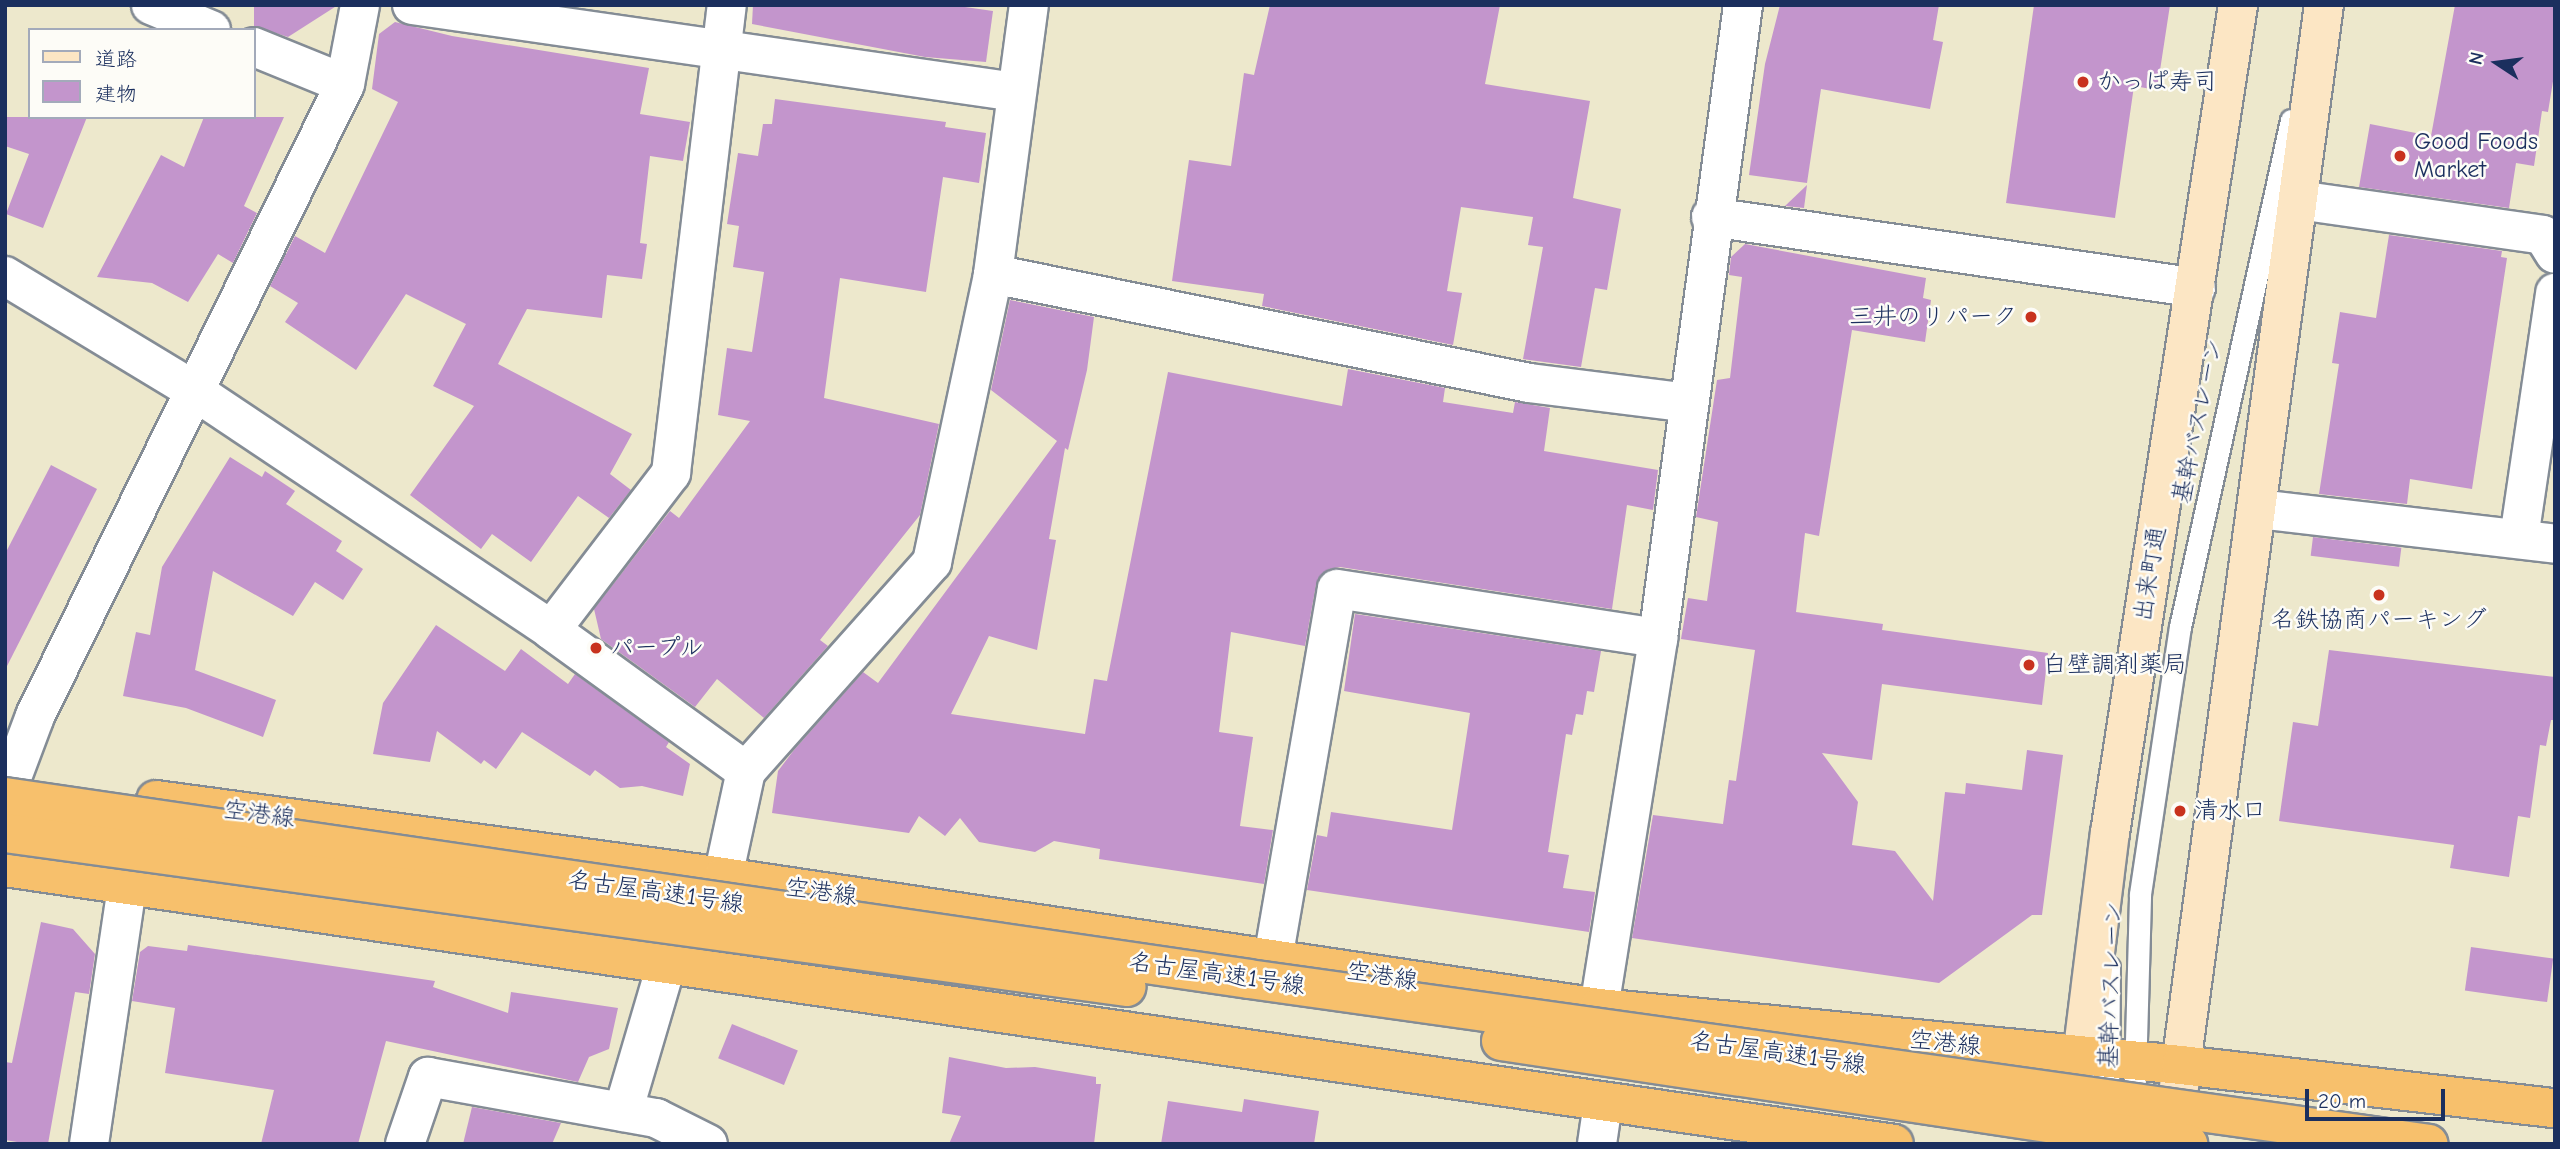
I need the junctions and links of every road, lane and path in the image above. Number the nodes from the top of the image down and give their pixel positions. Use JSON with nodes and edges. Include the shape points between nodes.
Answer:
{"nodes":[{"id":1,"x":151,"y":5,"type":"edge"},
{"id":2,"x":360,"y":5,"type":"edge"},
{"id":3,"x":412,"y":5,"type":"edge"},
{"id":4,"x":727,"y":5,"type":"edge"},
{"id":5,"x":1029,"y":5,"type":"edge"},
{"id":6,"x":1743,"y":5,"type":"edge"},
{"id":7,"x":2238,"y":5,"type":"edge"},
{"id":8,"x":2316,"y":5,"type":"edge"},
{"id":9,"x":2324,"y":5,"type":"edge"},
{"id":10,"x":206,"y":28,"type":"edge"},
{"id":11,"x":256,"y":48,"type":"edge"},
{"id":12,"x":722,"y":52,"type":"junction"},
{"id":13,"x":345,"y":84,"type":"junction"},
{"id":14,"x":1016,"y":92,"type":"junction"},
{"id":15,"x":2298,"y":200,"type":"junction"},
{"id":16,"x":1711,"y":217,"type":"junction"},
{"id":17,"x":2555,"y":254,"type":"edge"},
{"id":18,"x":993,"y":274,"type":"junction"},
{"id":19,"x":5,"y":276,"type":"edge"},
{"id":20,"x":2196,"y":288,"type":"junction"},
{"id":21,"x":2555,"y":293,"type":"edge"},
{"id":22,"x":193,"y":390,"type":"junction"},
{"id":23,"x":1689,"y":403,"type":"junction"},
{"id":24,"x":2259,"y":509,"type":"junction"},
{"id":25,"x":2537,"y":541,"type":"edge"},
{"id":26,"x":551,"y":630,"type":"junction"},
{"id":27,"x":1658,"y":638,"type":"junction"},
{"id":28,"x":746,"y":771,"type":"junction"},
{"id":29,"x":7,"y":785,"type":"edge"},
{"id":30,"x":5,"y":833,"type":"edge"},
{"id":31,"x":5,"y":867,"type":"edge"},
{"id":32,"x":723,"y":877,"type":"junction"},
{"id":33,"x":127,"y":888,"type":"junction"},
{"id":34,"x":1273,"y":959,"type":"junction"},
{"id":35,"x":666,"y":966,"type":"junction"},
{"id":36,"x":1599,"y":1008,"type":"junction"},
{"id":37,"x":2108,"y":1059,"type":"junction"},
{"id":38,"x":2181,"y":1065,"type":"junction"},
{"id":39,"x":1603,"y":1103,"type":"junction"},
{"id":40,"x":2555,"y":1108,"type":"edge"},
{"id":41,"x":623,"y":1112,"type":"junction"},
{"id":42,"x":89,"y":1144,"type":"edge"},
{"id":43,"x":405,"y":1144,"type":"edge"},
{"id":44,"x":708,"y":1144,"type":"edge"},
{"id":45,"x":1597,"y":1144,"type":"edge"},
{"id":46,"x":1894,"y":1144,"type":"edge"},
{"id":47,"x":2071,"y":1144,"type":"edge"},
{"id":48,"x":2106,"y":1144,"type":"edge"},
{"id":49,"x":2133,"y":1144,"type":"edge"},
{"id":50,"x":2174,"y":1144,"type":"edge"},
{"id":51,"x":2188,"y":1144,"type":"edge"},
{"id":52,"x":2429,"y":1144,"type":"edge"}],
"edges":[{"from":1,"to":10,"type":"street"},
{"from":2,"to":13,"type":"street"},
{"from":3,"to":12,"type":"street"},
{"from":4,"to":12,"type":"street"},
{"from":5,"to":14,"type":"street"},
{"from":6,"to":16,"type":"street"},
{"from":7,"to":20,"type":"main road","name":"出来町通"},
{"from":8,"to":37,"type":"lane","name":"基幹バスレーン","via":[[2180,627],[2140,894]]},
{"from":9,"to":15,"type":"main road"},
{"from":11,"to":13,"type":"street"},
{"from":12,"to":14,"type":"street"},
{"from":12,"to":26,"type":"street","via":[[671,473]]},
{"from":13,"to":22,"type":"street"},
{"from":14,"to":18,"type":"street"},
{"from":15,"to":17,"type":"street","via":[[2543,235]]},
{"from":15,"to":24,"type":"main road"},
{"from":16,"to":20,"type":"street"},
{"from":16,"to":23,"type":"street"},
{"from":18,"to":23,"type":"street","via":[[1529,383]]},
{"from":18,"to":28,"type":"street","via":[[932,562]]},
{"from":19,"to":22,"type":"street"},
{"from":20,"to":37,"type":"main road","name":"出来町通","via":[[2110,833]]},
{"from":21,"to":25,"type":"street"},
{"from":22,"to":26,"type":"street"},
{"from":22,"to":29,"type":"street","via":[[34,716]]},
{"from":23,"to":27,"type":"street"},
{"from":24,"to":25,"type":"street"},
{"from":24,"to":38,"type":"main road"},
{"from":26,"to":28,"type":"street"},
{"from":27,"to":34,"type":"street","via":[[1337,589]]},
{"from":27,"to":36,"type":"street"},
{"from":28,"to":32,"type":"street"},
{"from":29,"to":32,"type":"highway","name":"空港線"},
{"from":29,"to":52,"type":"highway","name":"名古屋高速1号線","bridge":true,"via":[[1249,979]]},
{"from":30,"to":51,"type":"highway","name":"名古屋高速1号線","bridge":true,"via":[[1237,1003]]},
{"from":31,"to":33,"type":"highway"},
{"from":32,"to":34,"type":"highway","name":"空港線"},
{"from":33,"to":35,"type":"highway"},
{"from":33,"to":42,"type":"street"},
{"from":34,"to":36,"type":"highway","name":"空港線"},
{"from":35,"to":39,"type":"highway"},
{"from":35,"to":41,"type":"street"},
{"from":36,"to":37,"type":"highway","name":"空港線"},
{"from":37,"to":38,"type":"highway","name":"空港線"},
{"from":37,"to":47,"type":"main road","name":"出来町通"},
{"from":37,"to":48,"type":"lane","name":"基幹バスレーン"},
{"from":37,"to":49,"type":"lane","name":"基幹バスレーン"},
{"from":38,"to":40,"type":"highway","name":"空港線"},
{"from":38,"to":50,"type":"main road"},
{"from":39,"to":45,"type":"street"},
{"from":39,"to":46,"type":"highway"},
{"from":41,"to":43,"type":"street","via":[[428,1077]]},
{"from":41,"to":44,"type":"street","via":[[656,1118]]}]}
